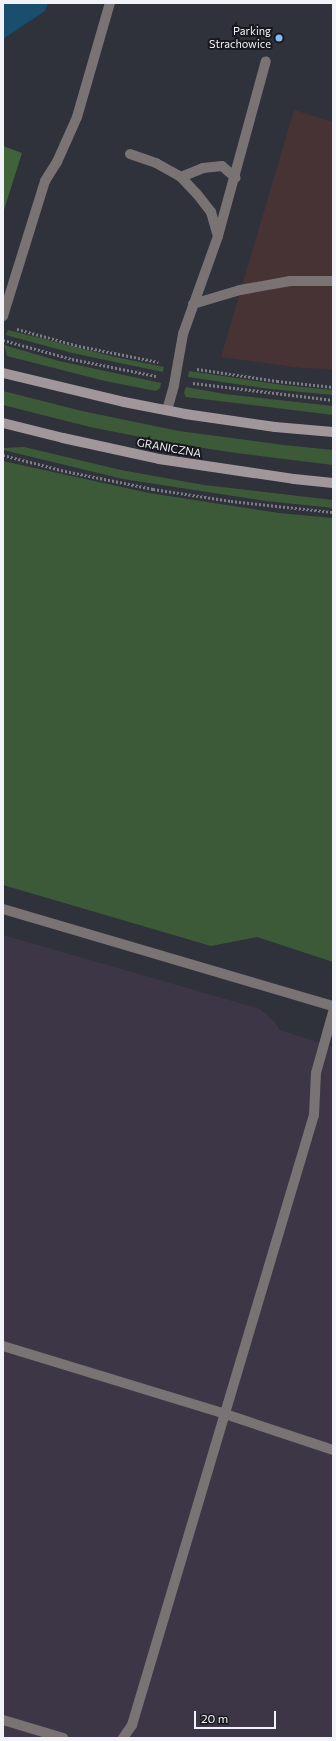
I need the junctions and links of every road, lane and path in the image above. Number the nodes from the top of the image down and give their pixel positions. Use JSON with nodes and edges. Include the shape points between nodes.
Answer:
{"nodes":[{"id":1,"x":110,"y":3,"type":"edge"},
{"id":2,"x":266,"y":61,"type":"dead end"},
{"id":3,"x":130,"y":154,"type":"dead end"},
{"id":4,"x":180,"y":177,"type":"junction"},
{"id":5,"x":236,"y":178,"type":"junction"},
{"id":6,"x":218,"y":236,"type":"junction"},
{"id":7,"x":333,"y":281,"type":"edge"},
{"id":8,"x":193,"y":304,"type":"junction"},
{"id":9,"x":3,"y":316,"type":"edge"},
{"id":10,"x":3,"y":340,"type":"edge"},
{"id":11,"x":3,"y":373,"type":"edge"},
{"id":12,"x":162,"y":377,"type":"dead end"},
{"id":13,"x":187,"y":382,"type":"dead end"},
{"id":14,"x":333,"y":400,"type":"edge"},
{"id":15,"x":167,"y":410,"type":"junction"},
{"id":16,"x":3,"y":423,"type":"edge"},
{"id":17,"x":333,"y":432,"type":"edge"},
{"id":18,"x":3,"y":454,"type":"edge"},
{"id":19,"x":333,"y":483,"type":"edge"},
{"id":20,"x":333,"y":512,"type":"edge"},
{"id":21,"x":3,"y":909,"type":"edge"},
{"id":22,"x":333,"y":1006,"type":"edge"},
{"id":23,"x":333,"y":1012,"type":"edge"},
{"id":24,"x":3,"y":1346,"type":"edge"},
{"id":25,"x":225,"y":1414,"type":"junction"},
{"id":26,"x":333,"y":1450,"type":"edge"},
{"id":27,"x":3,"y":1720,"type":"edge"},
{"id":28,"x":63,"y":1738,"type":"edge"},
{"id":29,"x":123,"y":1738,"type":"edge"}],
"edges":[{"from":1,"to":9,"type":"lane","via":[[77,117],[57,162],[45,181]]},
{"from":2,"to":5,"type":"lane"},
{"from":3,"to":4,"type":"lane","via":[[156,163]]},
{"from":4,"to":5,"type":"lane","via":[[203,168],[222,166]]},
{"from":4,"to":6,"type":"lane","via":[[211,212]]},
{"from":5,"to":6,"type":"lane"},
{"from":6,"to":8,"type":"lane"},
{"from":7,"to":8,"type":"lane","via":[[290,281],[240,290]]},
{"from":8,"to":15,"type":"lane","via":[[183,334]]},
{"from":10,"to":12,"type":"path","via":[[72,359]]},
{"from":11,"to":15,"type":"main road"},
{"from":13,"to":14,"type":"path"},
{"from":15,"to":17,"type":"main road","via":[[275,427]]},
{"from":16,"to":19,"type":"main road","name":"GRANICZNA","via":[[159,459]]},
{"from":18,"to":20,"type":"path","via":[[65,471],[153,489],[231,501]]},
{"from":21,"to":22,"type":"lane"},
{"from":23,"to":25,"type":"lane","via":[[316,1073],[314,1116]]},
{"from":24,"to":25,"type":"lane"},
{"from":25,"to":26,"type":"lane"},
{"from":25,"to":29,"type":"lane","via":[[132,1725]]},
{"from":27,"to":28,"type":"lane"}]}
